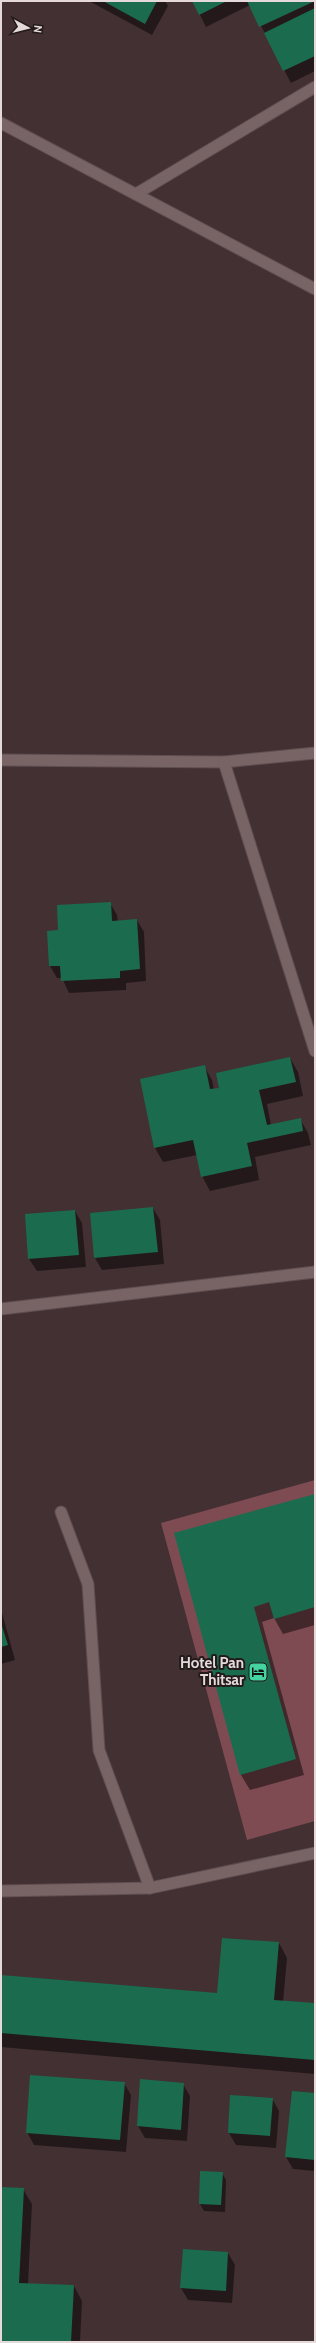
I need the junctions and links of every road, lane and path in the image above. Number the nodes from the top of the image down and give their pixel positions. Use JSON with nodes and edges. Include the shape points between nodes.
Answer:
{"nodes":[{"id":1,"x":315,"y":86,"type":"edge"},
{"id":2,"x":1,"y":123,"type":"edge"},
{"id":3,"x":136,"y":194,"type":"junction"},
{"id":4,"x":315,"y":289,"type":"edge"},
{"id":5,"x":315,"y":753,"type":"edge"},
{"id":6,"x":1,"y":760,"type":"edge"},
{"id":7,"x":224,"y":762,"type":"junction"},
{"id":8,"x":315,"y":1051,"type":"edge"},
{"id":9,"x":315,"y":1272,"type":"edge"},
{"id":10,"x":1,"y":1309,"type":"edge"},
{"id":11,"x":61,"y":1512,"type":"dead end"},
{"id":12,"x":315,"y":1853,"type":"edge"},
{"id":13,"x":150,"y":1888,"type":"junction"},
{"id":14,"x":1,"y":1891,"type":"edge"}],
"edges":[{"from":1,"to":3,"type":"street"},
{"from":2,"to":3,"type":"street"},
{"from":3,"to":4,"type":"street"},
{"from":5,"to":7,"type":"street"},
{"from":6,"to":7,"type":"street"},
{"from":7,"to":8,"type":"street"},
{"from":9,"to":10,"type":"street"},
{"from":11,"to":13,"type":"street","via":[[88,1584],[99,1750]]},
{"from":12,"to":13,"type":"street"},
{"from":13,"to":14,"type":"street"}]}
